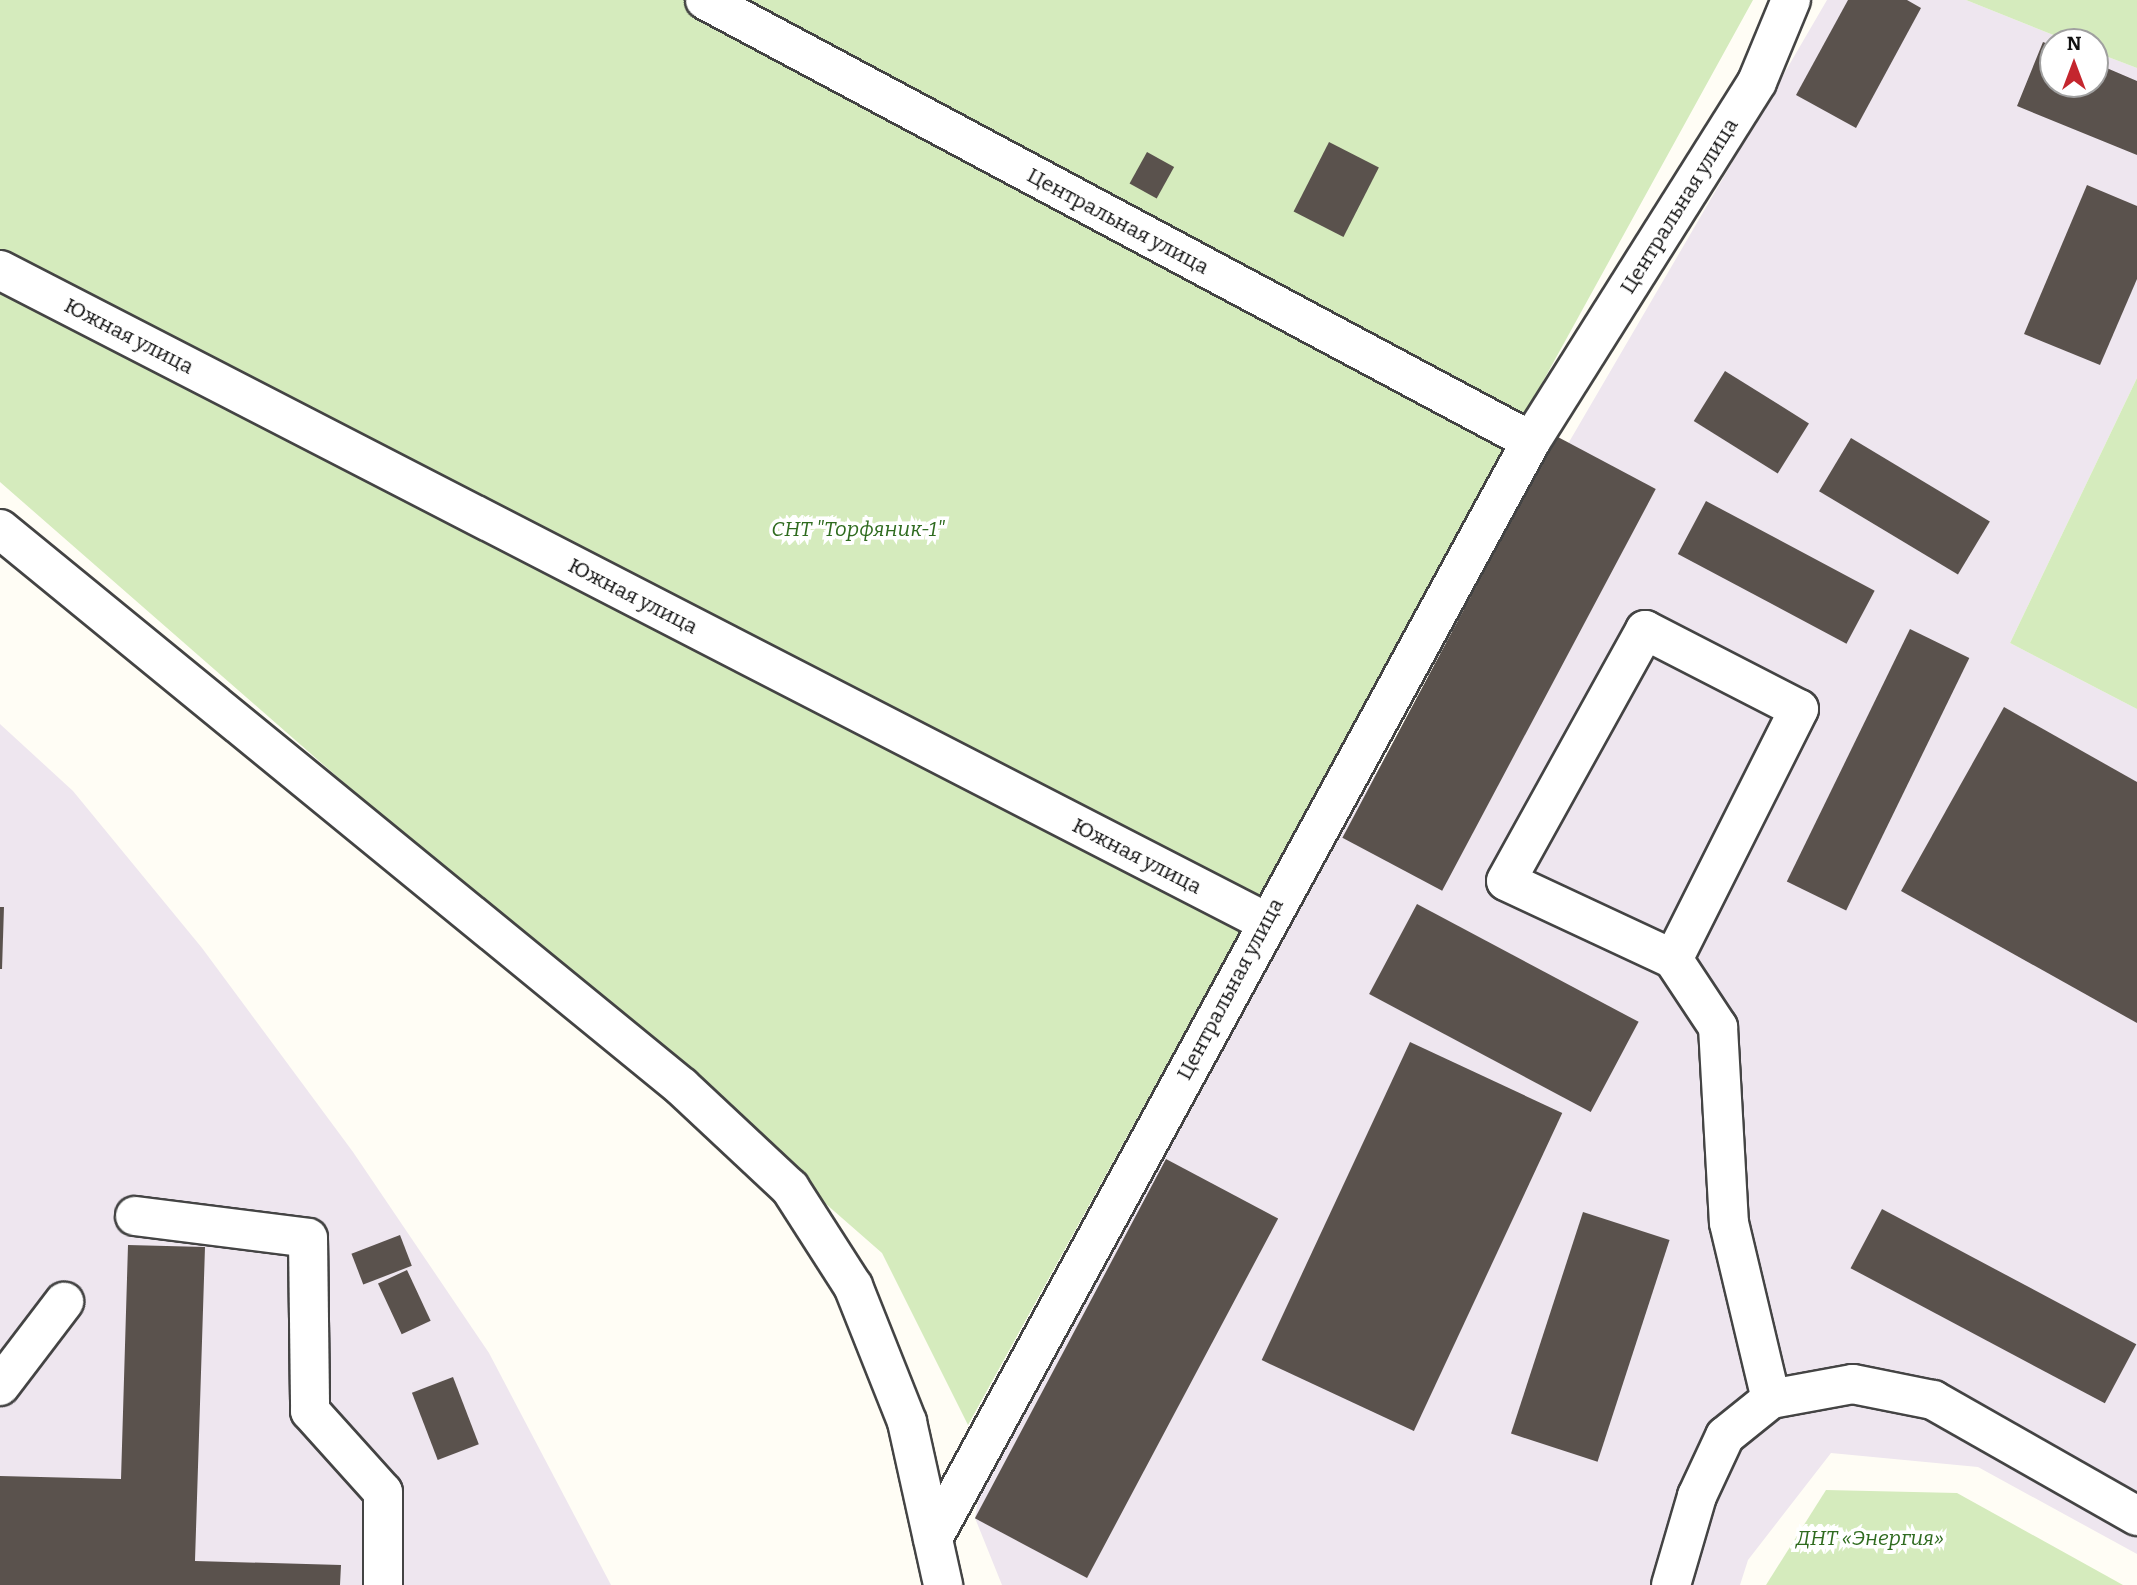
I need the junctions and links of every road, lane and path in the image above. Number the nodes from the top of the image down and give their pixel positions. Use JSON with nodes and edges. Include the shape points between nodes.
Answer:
{"nodes":[{"id":1,"x":705,"y":0,"type":"edge"},
{"id":2,"x":1791,"y":0,"type":"edge"},
{"id":3,"x":0,"y":270,"type":"edge"},
{"id":4,"x":1531,"y":441,"type":"junction"},
{"id":5,"x":0,"y":529,"type":"edge"},
{"id":6,"x":1266,"y":922,"type":"junction"},
{"id":7,"x":1673,"y":959,"type":"junction"},
{"id":8,"x":135,"y":1216,"type":"dead end"},
{"id":9,"x":64,"y":1302,"type":"dead end"},
{"id":10,"x":0,"y":1387,"type":"edge"},
{"id":11,"x":1771,"y":1399,"type":"junction"},
{"id":12,"x":2137,"y":1516,"type":"edge"},
{"id":13,"x":933,"y":1538,"type":"junction"},
{"id":14,"x":383,"y":1585,"type":"edge"},
{"id":15,"x":943,"y":1585,"type":"edge"},
{"id":16,"x":1671,"y":1585,"type":"edge"}],
"edges":[{"from":1,"to":4,"type":"street","name":"Центральная улица"},
{"from":2,"to":4,"type":"street","name":"Центральная улица","via":[[1757,82]]},
{"from":3,"to":6,"type":"street","name":"Южная улица"},
{"from":4,"to":6,"type":"street","name":"Центральная улица"},
{"from":5,"to":13,"type":"street","via":[[682,1087],[790,1188],[853,1286],[907,1422]]},
{"from":6,"to":13,"type":"street","name":"Центральная улица"},
{"from":7,"to":7,"type":"street","via":[[1799,709],[1645,630],[1506,881]]},
{"from":7,"to":11,"type":"street","via":[[1718,1027],[1729,1223]]},
{"from":8,"to":14,"type":"street","via":[[308,1238],[310,1411],[383,1492]]},
{"from":9,"to":10,"type":"street"},
{"from":11,"to":12,"type":"street","via":[[1853,1384],[1933,1400]]},
{"from":11,"to":16,"type":"street","via":[[1725,1436],[1697,1496]]},
{"from":13,"to":15,"type":"street"}]}
